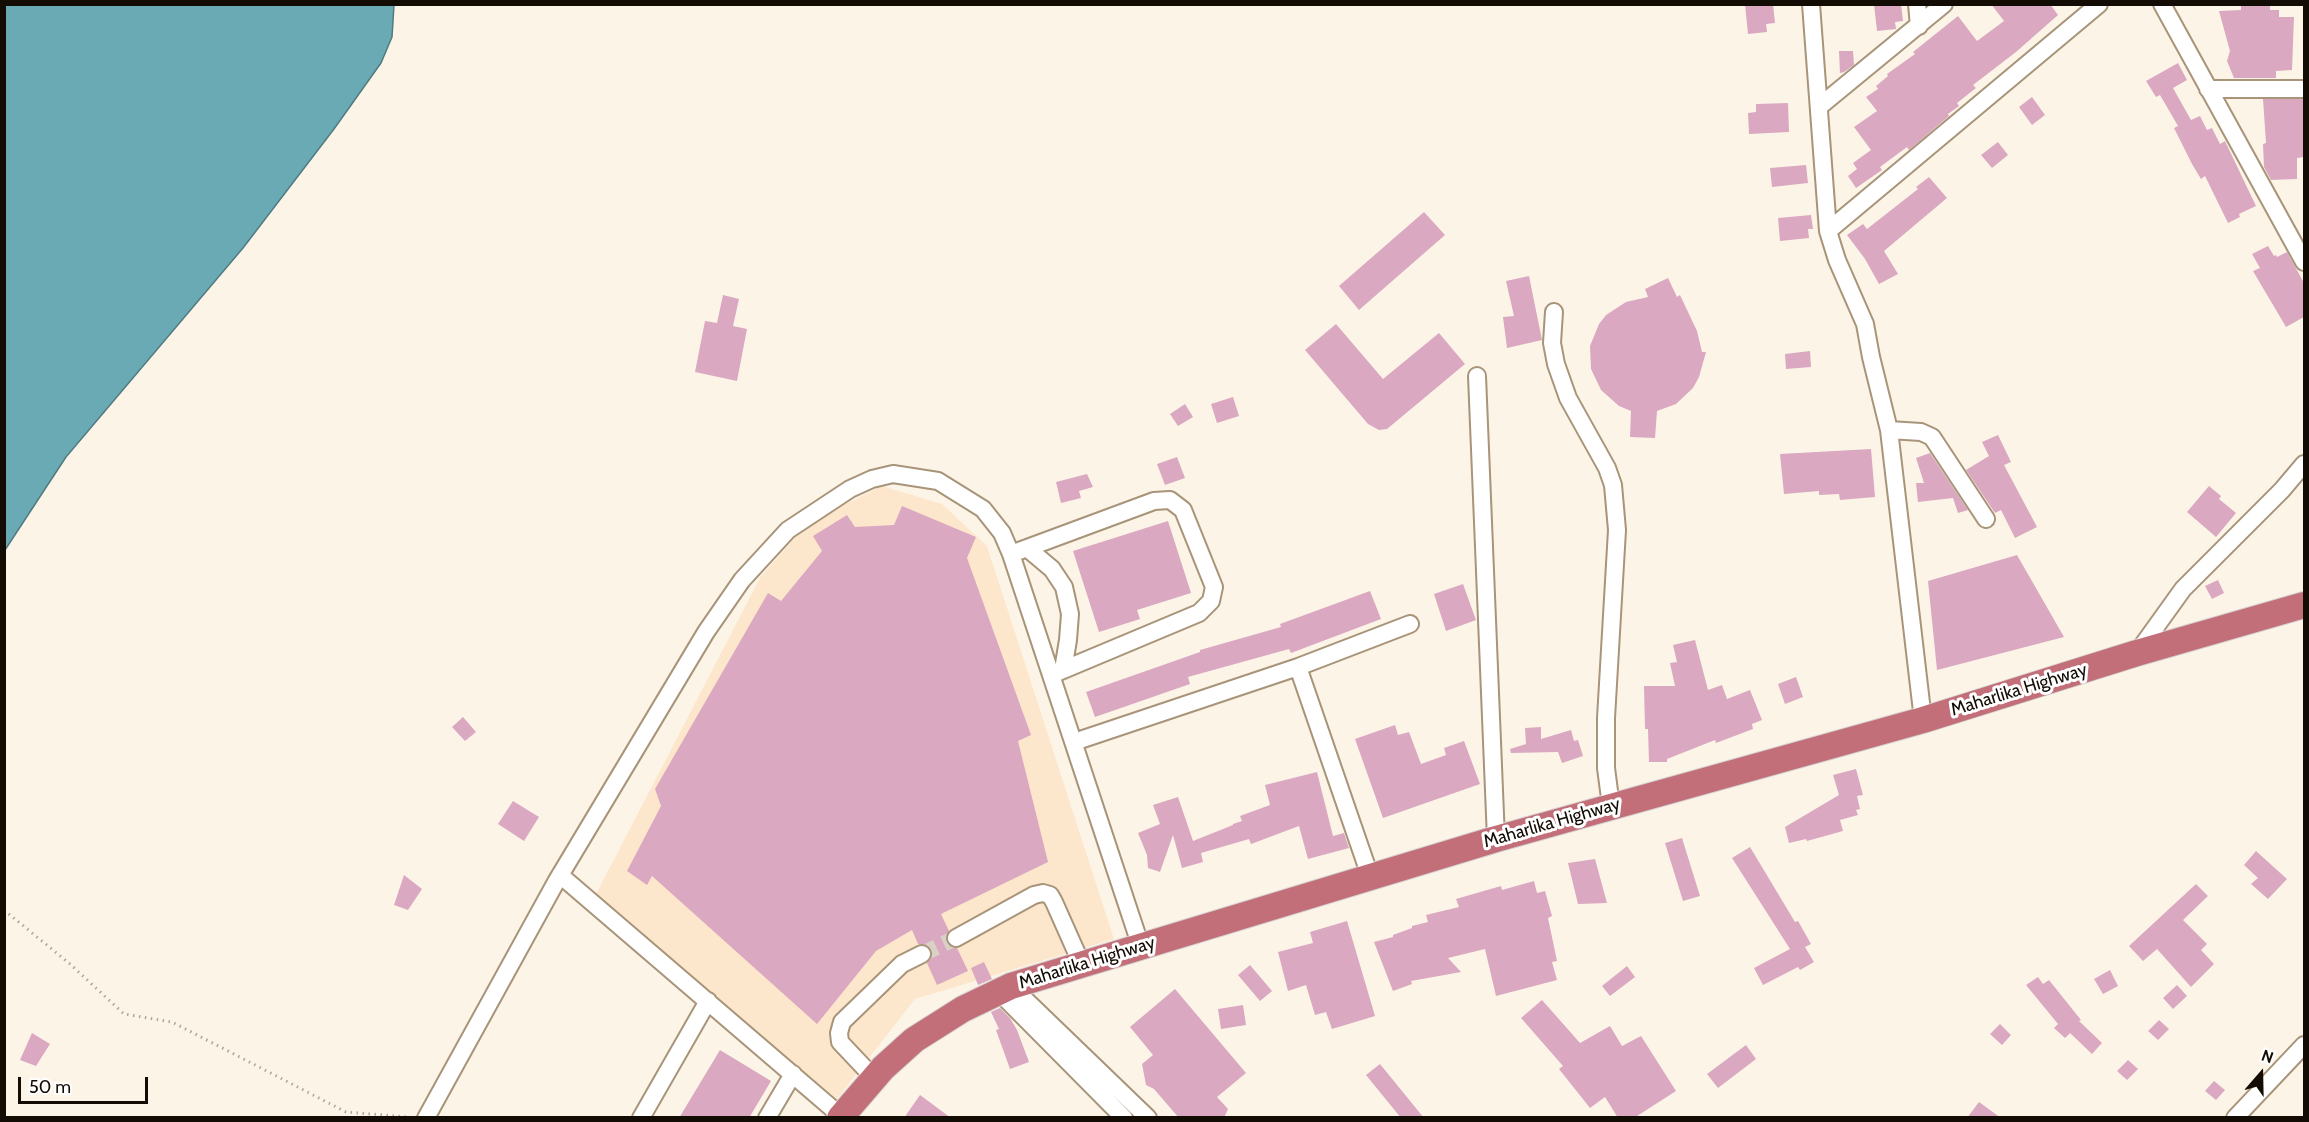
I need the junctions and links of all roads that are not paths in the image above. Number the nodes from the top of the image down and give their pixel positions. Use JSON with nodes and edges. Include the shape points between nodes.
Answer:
{"nodes":[{"id":1,"x":1811,"y":4,"type":"edge"},
{"id":2,"x":1917,"y":4,"type":"edge"},
{"id":3,"x":1944,"y":4,"type":"edge"},
{"id":4,"x":2099,"y":4,"type":"edge"},
{"id":5,"x":2162,"y":4,"type":"edge"},
{"id":6,"x":1919,"y":26,"type":"junction"},
{"id":7,"x":2208,"y":89,"type":"junction"},
{"id":8,"x":2304,"y":89,"type":"edge"},
{"id":9,"x":1820,"y":106,"type":"junction"},
{"id":10,"x":1828,"y":231,"type":"junction"},
{"id":11,"x":2302,"y":250,"type":"edge"},
{"id":12,"x":1554,"y":312,"type":"dead end"},
{"id":13,"x":1477,"y":376,"type":"dead end"},
{"id":14,"x":1889,"y":430,"type":"junction"},
{"id":15,"x":2304,"y":464,"type":"edge"},
{"id":16,"x":1986,"y":519,"type":"dead end"},
{"id":17,"x":1028,"y":548,"type":"junction"},
{"id":18,"x":1011,"y":554,"type":"junction"},
{"id":19,"x":2304,"y":605,"type":"edge"},
{"id":20,"x":1410,"y":624,"type":"dead end"},
{"id":21,"x":2137,"y":653,"type":"junction"},
{"id":22,"x":1298,"y":667,"type":"junction"},
{"id":23,"x":1057,"y":673,"type":"junction"},
{"id":24,"x":1923,"y":720,"type":"junction"},
{"id":25,"x":1074,"y":742,"type":"junction"},
{"id":26,"x":1611,"y":806,"type":"junction"},
{"id":27,"x":1496,"y":839,"type":"junction"},
{"id":28,"x":560,"y":875,"type":"junction"},
{"id":29,"x":1370,"y":876,"type":"junction"},
{"id":30,"x":956,"y":938,"type":"tunnel mouth"},
{"id":31,"x":1141,"y":947,"type":"junction"},
{"id":32,"x":922,"y":954,"type":"tunnel mouth"},
{"id":33,"x":1082,"y":965,"type":"junction"},
{"id":34,"x":1005,"y":989,"type":"junction"},
{"id":35,"x":708,"y":1001,"type":"junction"},
{"id":36,"x":2304,"y":1045,"type":"edge"},
{"id":37,"x":793,"y":1074,"type":"junction"},
{"id":38,"x":874,"y":1078,"type":"junction"},
{"id":39,"x":841,"y":1117,"type":"edge"},
{"id":40,"x":426,"y":1118,"type":"edge"},
{"id":41,"x":641,"y":1118,"type":"edge"},
{"id":42,"x":767,"y":1118,"type":"edge"},
{"id":43,"x":1124,"y":1118,"type":"edge"},
{"id":44,"x":1148,"y":1118,"type":"edge"},
{"id":45,"x":2235,"y":1118,"type":"edge"}],
"edges":[{"from":1,"to":9,"type":"street"},
{"from":2,"to":6,"type":"street"},
{"from":3,"to":6,"type":"street"},
{"from":4,"to":10,"type":"street"},
{"from":5,"to":7,"type":"street"},
{"from":6,"to":9,"type":"street"},
{"from":7,"to":8,"type":"street"},
{"from":7,"to":11,"type":"street"},
{"from":9,"to":10,"type":"street"},
{"from":10,"to":14,"type":"street","via":[[1865,324]]},
{"from":12,"to":26,"type":"street","via":[[1552,343],[1556,364],[1568,398],[1613,485],[1617,530],[1606,718]]},
{"from":13,"to":27,"type":"street"},
{"from":14,"to":16,"type":"street","via":[[1921,432],[1932,437]]},
{"from":14,"to":24,"type":"street"},
{"from":15,"to":21,"type":"street","via":[[2182,589]]},
{"from":17,"to":18,"type":"street"},
{"from":17,"to":23,"type":"street","via":[[1052,569],[1064,587],[1070,614],[1068,640]]},
{"from":17,"to":23,"type":"street","via":[[1154,501],[1170,500],[1183,510],[1214,587],[1211,601],[1199,613]]},
{"from":18,"to":23,"type":"street"},
{"from":18,"to":28,"type":"street","via":[[1002,533],[983,509],[938,482],[916,477],[893,474],[872,479],[804,518],[742,580],[706,632]]},
{"from":19,"to":21,"type":"highway","name":"Maharlika Highway"},
{"from":20,"to":22,"type":"street"},
{"from":21,"to":24,"type":"highway","name":"Maharlika Highway"},
{"from":22,"to":25,"type":"street"},
{"from":22,"to":29,"type":"street"},
{"from":23,"to":25,"type":"street"},
{"from":24,"to":26,"type":"highway","name":"Maharlika Highway"},
{"from":25,"to":31,"type":"street"},
{"from":26,"to":27,"type":"highway","name":"Maharlika Highway"},
{"from":27,"to":29,"type":"highway","name":"Maharlika Highway"},
{"from":28,"to":35,"type":"street"},
{"from":28,"to":40,"type":"street"},
{"from":29,"to":31,"type":"highway","name":"Maharlika Highway"},
{"from":30,"to":33,"type":"street","via":[[1043,893],[1054,902]]},
{"from":31,"to":33,"type":"highway","name":"Maharlika Highway"},
{"from":32,"to":38,"type":"street","via":[[902,964],[842,1022],[840,1042]]},
{"from":33,"to":34,"type":"highway","name":"Maharlika Highway"},
{"from":34,"to":38,"type":"highway","name":"Maharlika Highway","via":[[963,1009],[914,1040]]},
{"from":34,"to":43,"type":"street"},
{"from":34,"to":44,"type":"street"},
{"from":35,"to":37,"type":"street"},
{"from":35,"to":41,"type":"street"},
{"from":36,"to":45,"type":"street"},
{"from":37,"to":39,"type":"street"},
{"from":37,"to":42,"type":"street"},
{"from":38,"to":39,"type":"highway","name":"Maharlika Highway"}]}
